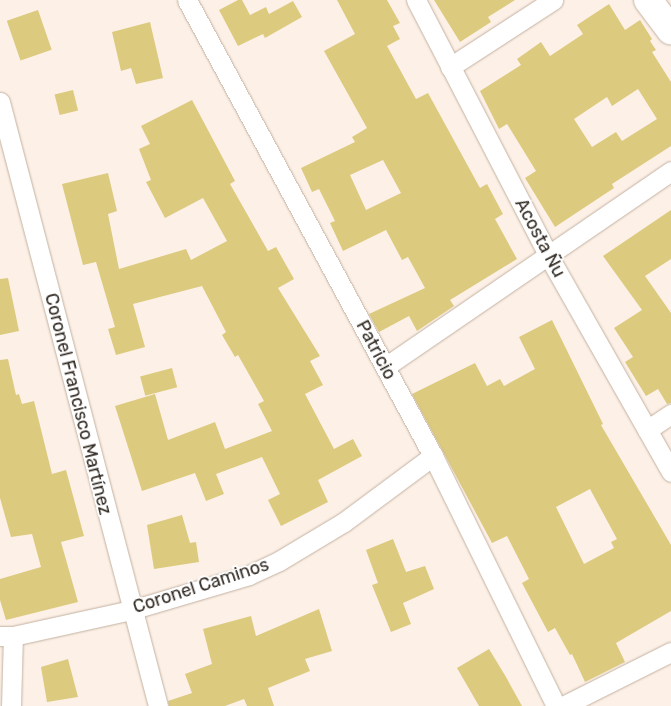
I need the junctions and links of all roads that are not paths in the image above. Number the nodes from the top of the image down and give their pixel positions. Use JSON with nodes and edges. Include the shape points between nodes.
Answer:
{"nodes":[{"id":1,"x":187,"y":0,"type":"edge"},
{"id":2,"x":416,"y":0,"type":"edge"},
{"id":3,"x":553,"y":0,"type":"edge"},
{"id":4,"x":648,"y":0,"type":"edge"},
{"id":5,"x":671,"y":30,"type":"edge"},
{"id":6,"x":450,"y":68,"type":"junction"},
{"id":7,"x":0,"y":102,"type":"edge"},
{"id":8,"x":671,"y":172,"type":"edge"},
{"id":9,"x":550,"y":257,"type":"junction"},
{"id":10,"x":385,"y":367,"type":"junction"},
{"id":11,"x":671,"y":414,"type":"edge"},
{"id":12,"x":648,"y":430,"type":"junction"},
{"id":13,"x":432,"y":456,"type":"junction"},
{"id":14,"x":671,"y":472,"type":"edge"},
{"id":15,"x":131,"y":610,"type":"junction"},
{"id":16,"x":6,"y":636,"type":"edge"},
{"id":17,"x":671,"y":652,"type":"edge"},
{"id":18,"x":10,"y":706,"type":"edge"},
{"id":19,"x":158,"y":706,"type":"edge"},
{"id":20,"x":556,"y":706,"type":"edge"},
{"id":21,"x":563,"y":706,"type":"edge"}],
"edges":[{"from":1,"to":10,"type":"street","name":"Patricio"},
{"from":2,"to":6,"type":"street","name":"Acosta Ñu"},
{"from":3,"to":6,"type":"street"},
{"from":4,"to":5,"type":"street"},
{"from":6,"to":9,"type":"street","name":"Acosta Ñu"},
{"from":7,"to":15,"type":"street","name":"Coronel Francisco Martínez"},
{"from":8,"to":9,"type":"street"},
{"from":9,"to":10,"type":"street"},
{"from":9,"to":12,"type":"street","name":"Acosta Ñu"},
{"from":10,"to":13,"type":"street","name":"Patricio"},
{"from":11,"to":12,"type":"street"},
{"from":12,"to":14,"type":"street","name":"Acosta Ñu"},
{"from":13,"to":15,"type":"street","name":"Coronel Caminos","via":[[344,522],[279,561],[249,575]]},
{"from":13,"to":20,"type":"street","name":"Patricio"},
{"from":15,"to":16,"type":"street","name":"Coronel Caminos"},
{"from":15,"to":19,"type":"street","name":"Coronel Francisco Martínez"},
{"from":16,"to":18,"type":"street"},
{"from":17,"to":21,"type":"street"}]}
